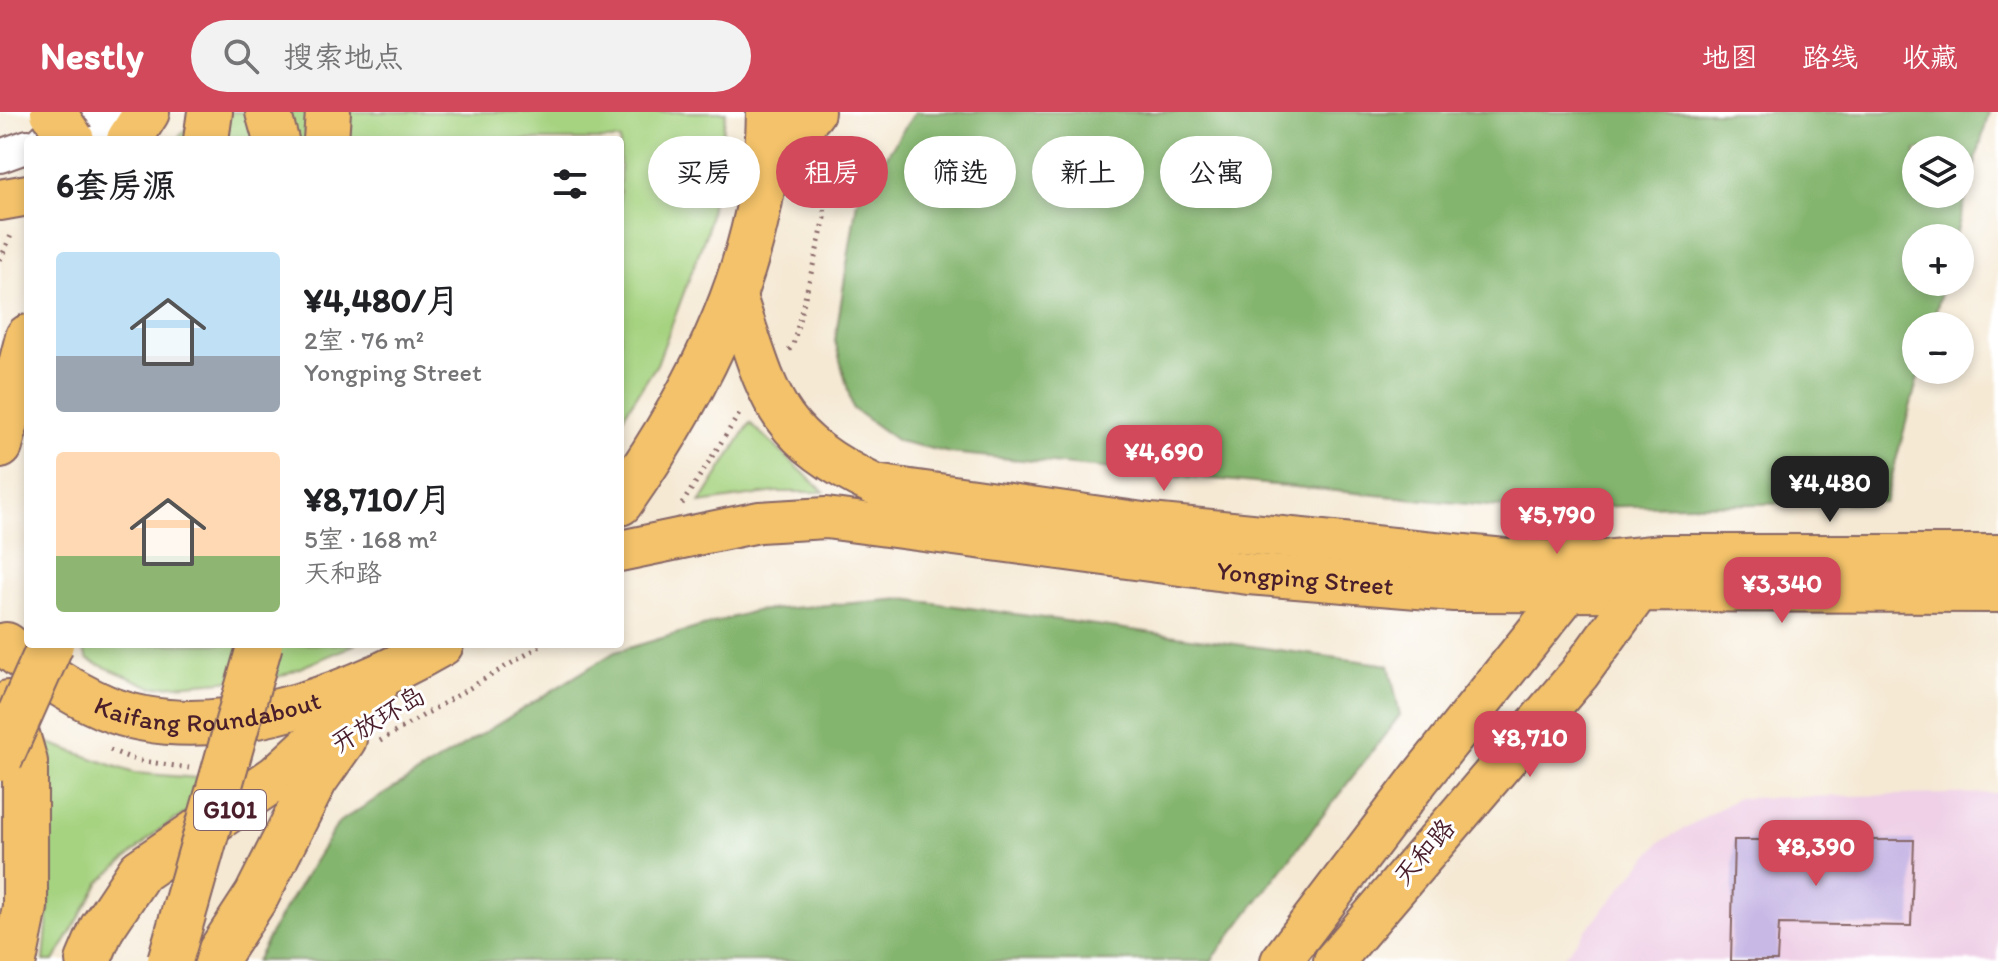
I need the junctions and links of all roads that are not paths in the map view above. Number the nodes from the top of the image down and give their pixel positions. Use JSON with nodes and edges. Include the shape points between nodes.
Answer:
{"nodes":[{"id":1,"x":53,"y":112,"type":"edge"},
{"id":2,"x":134,"y":112,"type":"edge"},
{"id":3,"x":147,"y":112,"type":"edge"},
{"id":4,"x":210,"y":112,"type":"edge"},
{"id":5,"x":268,"y":112,"type":"edge"},
{"id":6,"x":328,"y":112,"type":"edge"},
{"id":7,"x":769,"y":112,"type":"edge"},
{"id":8,"x":812,"y":112,"type":"edge"},
{"id":9,"x":57,"y":136,"type":"edge"},
{"id":10,"x":69,"y":136,"type":"edge"},
{"id":11,"x":132,"y":136,"type":"edge"},
{"id":12,"x":207,"y":136,"type":"edge"},
{"id":13,"x":275,"y":136,"type":"edge"},
{"id":14,"x":326,"y":136,"type":"edge"},
{"id":15,"x":24,"y":147,"type":"edge"},
{"id":16,"x":0,"y":156,"type":"edge"},
{"id":17,"x":768,"y":160,"type":"junction"},
{"id":18,"x":24,"y":196,"type":"edge"},
{"id":19,"x":0,"y":200,"type":"edge"},
{"id":20,"x":736,"y":297,"type":"junction"},
{"id":21,"x":24,"y":353,"type":"edge"},
{"id":22,"x":0,"y":446,"type":"edge"},
{"id":23,"x":624,"y":497,"type":"edge"},
{"id":24,"x":1150,"y":524,"type":"junction"},
{"id":25,"x":955,"y":538,"type":"junction"},
{"id":26,"x":624,"y":550,"type":"edge"},
{"id":27,"x":1662,"y":555,"type":"junction"},
{"id":28,"x":1998,"y":555,"type":"edge"},
{"id":29,"x":1595,"y":562,"type":"junction"},
{"id":30,"x":1998,"y":592,"type":"edge"},
{"id":31,"x":1566,"y":593,"type":"junction"},
{"id":32,"x":1641,"y":593,"type":"junction"},
{"id":33,"x":2,"y":641,"type":"edge"},
{"id":34,"x":49,"y":648,"type":"edge"},
{"id":35,"x":259,"y":648,"type":"edge"},
{"id":36,"x":434,"y":648,"type":"edge"},
{"id":37,"x":392,"y":672,"type":"junction"},
{"id":38,"x":0,"y":759,"type":"edge"},
{"id":39,"x":14,"y":961,"type":"edge"},
{"id":40,"x":88,"y":961,"type":"edge"},
{"id":41,"x":170,"y":961,"type":"edge"},
{"id":42,"x":214,"y":961,"type":"edge"},
{"id":43,"x":1281,"y":961,"type":"edge"},
{"id":44,"x":1334,"y":961,"type":"edge"}],
"edges":[{"from":1,"to":10,"type":"highway","bridge":true},
{"from":2,"to":9,"type":"street"},
{"from":3,"to":11,"type":"highway"},
{"from":4,"to":12,"type":"highway"},
{"from":5,"to":13,"type":"highway"},
{"from":6,"to":14,"type":"highway"},
{"from":7,"to":17,"type":"highway"},
{"from":8,"to":17,"type":"highway"},
{"from":15,"to":16,"type":"street"},
{"from":17,"to":20,"type":"highway"},
{"from":18,"to":19,"type":"main road"},
{"from":20,"to":23,"type":"highway","via":[[668,432]]},
{"from":20,"to":24,"type":"main road","name":"Yongping Street","via":[[778,410],[801,441],[841,469],[875,485]]},
{"from":21,"to":22,"type":"highway"},
{"from":24,"to":25,"type":"main road","via":[[991,512],[963,516],[953,525]]},
{"from":24,"to":29,"type":"main road","name":"Yongping Street","via":[[1515,560]]},
{"from":25,"to":26,"type":"main road","name":"Yongping Street","via":[[826,518],[759,522]]},
{"from":25,"to":31,"type":"main road","name":"Yongping Street","via":[[1248,574],[1454,591]]},
{"from":27,"to":28,"type":"main road","name":"Yongping Street"},
{"from":27,"to":29,"type":"main road","name":"Yongping Street"},
{"from":27,"to":32,"type":"main road","name":"天和路"},
{"from":29,"to":31,"type":"main road","name":"天和路"},
{"from":30,"to":32,"type":"main road","name":"Yongping Street"},
{"from":31,"to":32,"type":"main road","name":"Yongping Street"},
{"from":31,"to":43,"type":"main road","name":"天和路"},
{"from":32,"to":44,"type":"main road","name":"天和路","via":[[1579,674]]},
{"from":33,"to":37,"type":"highway","name":"Kaifang Roundabout","via":[[51,680],[106,708],[171,723],[244,719]]},
{"from":33,"to":39,"type":"highway","via":[[9,709],[25,762],[25,907]]},
{"from":34,"to":38,"type":"highway","bridge":true},
{"from":35,"to":41,"type":"highway","bridge":true},
{"from":36,"to":37,"type":"highway","name":"Kaifang Roundabout","number":"G101"},
{"from":37,"to":40,"type":"highway","number":"G101","via":[[277,777],[140,871],[102,928]]},
{"from":37,"to":42,"type":"highway","via":[[315,780],[257,895]]}]}
